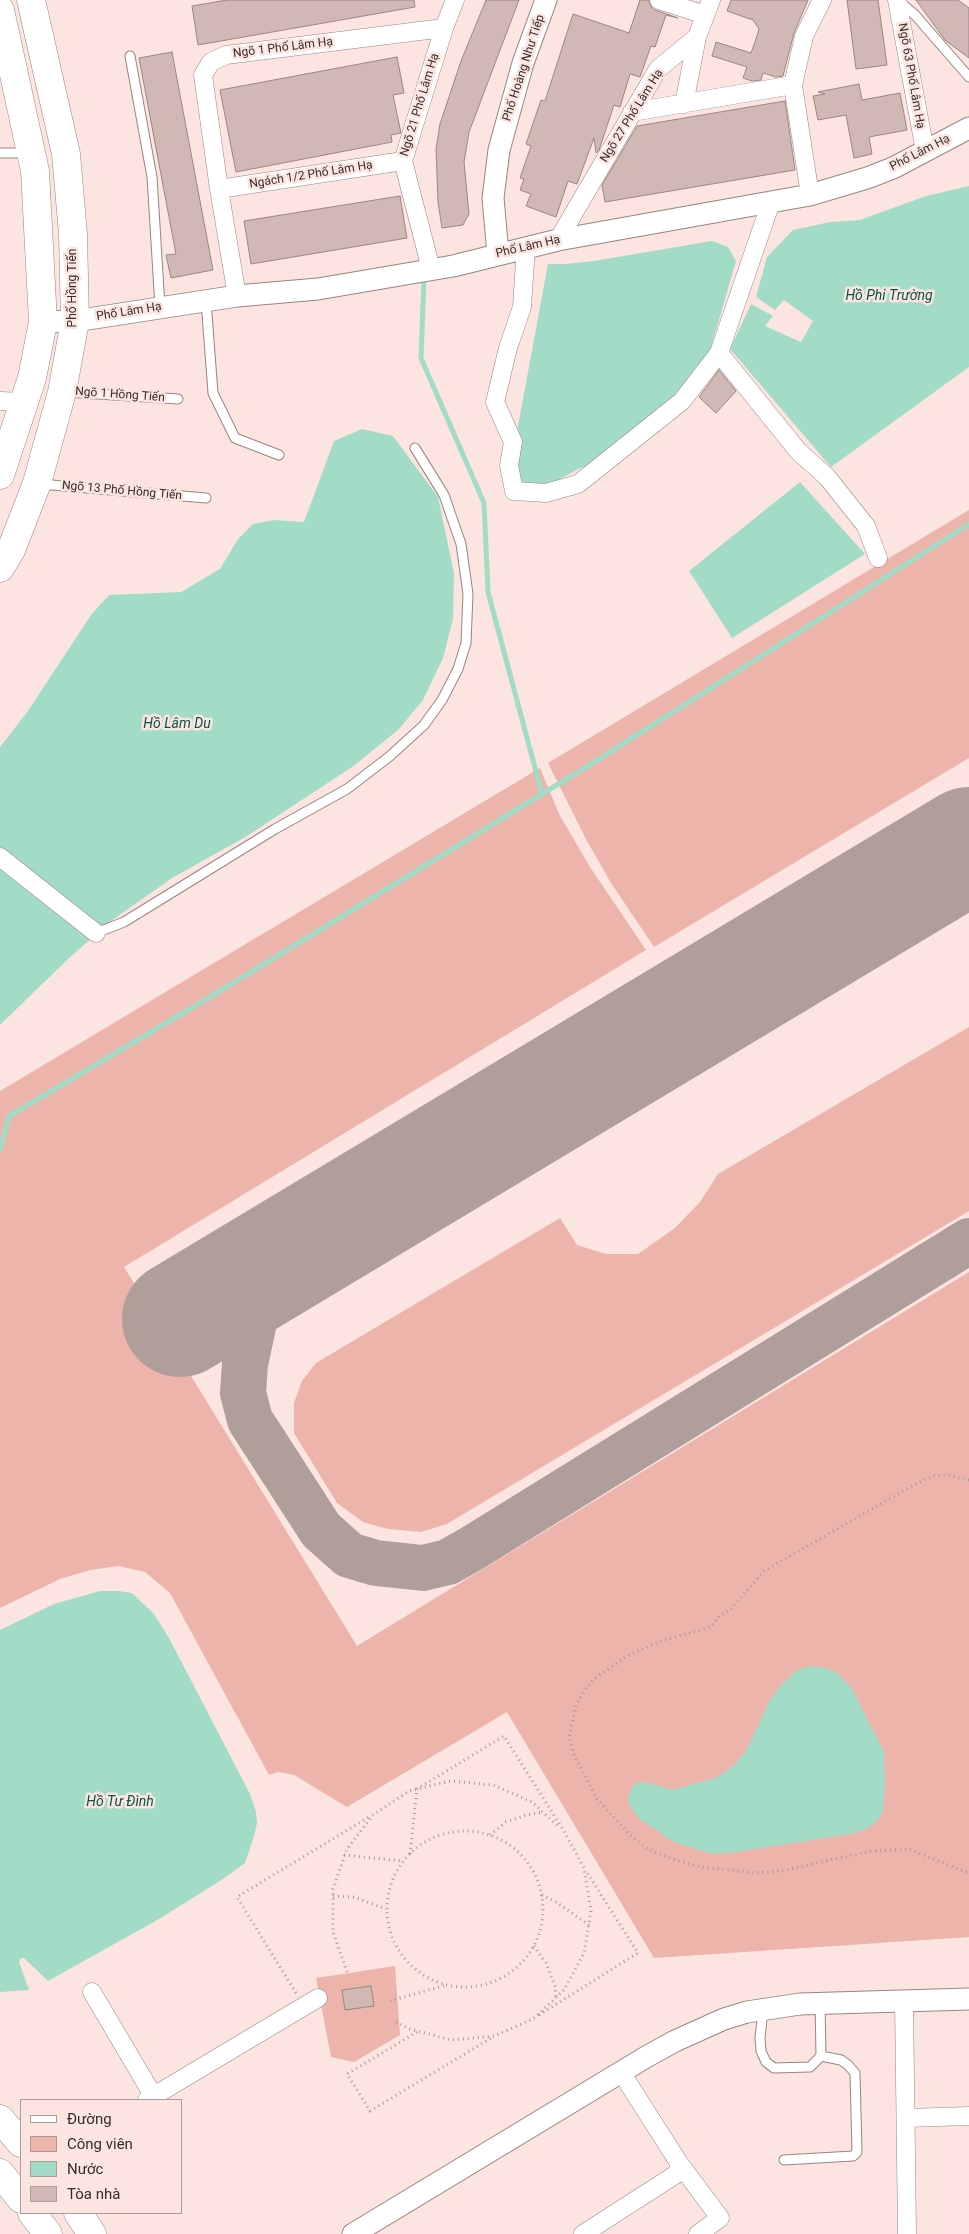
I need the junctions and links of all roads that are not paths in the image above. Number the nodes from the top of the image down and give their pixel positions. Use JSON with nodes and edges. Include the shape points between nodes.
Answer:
{"nodes":[{"id":1,"x":31,"y":0,"type":"edge"},
{"id":2,"x":455,"y":0,"type":"edge"},
{"id":3,"x":546,"y":0,"type":"edge"},
{"id":4,"x":659,"y":0,"type":"edge"},
{"id":5,"x":822,"y":0,"type":"edge"},
{"id":6,"x":897,"y":0,"type":"edge"},
{"id":7,"x":708,"y":7,"type":"edge"},
{"id":8,"x":0,"y":10,"type":"edge"},
{"id":9,"x":444,"y":28,"type":"junction"},
{"id":10,"x":697,"y":37,"type":"junction"},
{"id":11,"x":130,"y":56,"type":"dead end"},
{"id":12,"x":969,"y":77,"type":"edge"},
{"id":13,"x":793,"y":85,"type":"junction"},
{"id":14,"x":684,"y":104,"type":"junction"},
{"id":15,"x":632,"y":112,"type":"junction"},
{"id":16,"x":969,"y":128,"type":"edge"},
{"id":17,"x":925,"y":151,"type":"junction"},
{"id":18,"x":0,"y":153,"type":"edge"},
{"id":19,"x":30,"y":153,"type":"junction"},
{"id":20,"x":403,"y":161,"type":"junction"},
{"id":21,"x":219,"y":189,"type":"junction"},
{"id":22,"x":810,"y":195,"type":"junction"},
{"id":23,"x":771,"y":202,"type":"junction"},
{"id":24,"x":558,"y":240,"type":"junction"},
{"id":25,"x":526,"y":247,"type":"junction"},
{"id":26,"x":498,"y":254,"type":"junction"},
{"id":27,"x":431,"y":269,"type":"junction"},
{"id":28,"x":237,"y":296,"type":"junction"},
{"id":29,"x":206,"y":301,"type":"junction"},
{"id":30,"x":160,"y":308,"type":"junction"},
{"id":31,"x":75,"y":320,"type":"junction"},
{"id":32,"x":43,"y":322,"type":"junction"},
{"id":33,"x":719,"y":353,"type":"junction"},
{"id":34,"x":62,"y":392,"type":"junction"},
{"id":35,"x":178,"y":399,"type":"dead end"},
{"id":36,"x":12,"y":402,"type":"edge"},
{"id":37,"x":415,"y":448,"type":"dead end"},
{"id":38,"x":279,"y":455,"type":"dead end"},
{"id":39,"x":0,"y":475,"type":"edge"},
{"id":40,"x":37,"y":483,"type":"junction"},
{"id":41,"x":206,"y":498,"type":"dead end"},
{"id":42,"x":878,"y":558,"type":"dead end"},
{"id":43,"x":0,"y":568,"type":"edge"},
{"id":44,"x":0,"y":857,"type":"edge"},
{"id":45,"x":96,"y":934,"type":"joint"},
{"id":46,"x":92,"y":1992,"type":"dead end"},
{"id":47,"x":969,"y":1999,"type":"edge"},
{"id":48,"x":904,"y":2000,"type":"junction"},
{"id":49,"x":311,"y":2002,"type":"road end"},
{"id":50,"x":820,"y":2002,"type":"junction"},
{"id":51,"x":763,"y":2009,"type":"junction"},
{"id":52,"x":821,"y":2056,"type":"junction"},
{"id":53,"x":621,"y":2072,"type":"junction"},
{"id":54,"x":151,"y":2098,"type":"edge"},
{"id":55,"x":969,"y":2116,"type":"edge"},
{"id":56,"x":906,"y":2118,"type":"junction"},
{"id":57,"x":0,"y":2119,"type":"edge"},
{"id":58,"x":20,"y":2142,"type":"edge"},
{"id":59,"x":784,"y":2160,"type":"dead end"},
{"id":60,"x":679,"y":2163,"type":"junction"},
{"id":61,"x":0,"y":2173,"type":"edge"},
{"id":62,"x":20,"y":2198,"type":"edge"},
{"id":63,"x":33,"y":2214,"type":"edge"},
{"id":64,"x":79,"y":2214,"type":"edge"},
{"id":65,"x":361,"y":2232,"type":"edge"},
{"id":66,"x":48,"y":2234,"type":"edge"},
{"id":67,"x":92,"y":2234,"type":"edge"},
{"id":68,"x":583,"y":2234,"type":"edge"},
{"id":69,"x":698,"y":2234,"type":"edge"},
{"id":70,"x":907,"y":2234,"type":"edge"}],
"edges":[{"from":1,"to":31,"type":"main road","name":"Phố Hồng Tiến","via":[[66,154],[73,234]]},
{"from":2,"to":9,"type":"street","name":"Ngõ 21 Phố Lâm Hạ"},
{"from":3,"to":26,"type":"street","name":"Phố Hoàng Như Tiếp","via":[[523,63],[499,150],[493,198]]},
{"from":4,"to":7,"type":"street"},
{"from":5,"to":13,"type":"street","via":[[804,36]]},
{"from":6,"to":12,"type":"lane","via":[[915,15]]},
{"from":6,"to":17,"type":"street","name":"Ngõ 63 Phố Lâm Hạ"},
{"from":7,"to":10,"type":"street"},
{"from":8,"to":19,"type":"main road"},
{"from":9,"to":20,"type":"street","name":"Ngõ 21 Phố Lâm Hạ"},
{"from":9,"to":21,"type":"street","name":"Ngõ 1 Phố Lâm Hạ","via":[[226,55],[211,62],[203,75]]},
{"from":10,"to":14,"type":"street"},
{"from":10,"to":15,"type":"street","name":"Ngõ 27 Phố Lâm Hạ","via":[[658,69]]},
{"from":11,"to":30,"type":"lane","via":[[152,177]]},
{"from":13,"to":14,"type":"street"},
{"from":13,"to":22,"type":"street"},
{"from":14,"to":15,"type":"street"},
{"from":15,"to":24,"type":"street","name":"Ngõ 27 Phố Lâm Hạ"},
{"from":16,"to":17,"type":"street","name":"Phố Lâm Hạ"},
{"from":17,"to":22,"type":"street","name":"Phố Lâm Hạ","via":[[868,178]]},
{"from":18,"to":19,"type":"lane"},
{"from":19,"to":32,"type":"main road","via":[[35,171]]},
{"from":20,"to":21,"type":"street","name":"Ngách 1/2 Phố Lâm Hạ"},
{"from":20,"to":27,"type":"street","name":"Ngõ 21 Phố Lâm Hạ"},
{"from":21,"to":28,"type":"street","name":"Ngõ 1 Phố Lâm Hạ"},
{"from":22,"to":23,"type":"street","name":"Phố Lâm Hạ"},
{"from":23,"to":24,"type":"street","name":"Phố Lâm Hạ"},
{"from":23,"to":33,"type":"street"},
{"from":24,"to":25,"type":"street","name":"Phố Lâm Hạ"},
{"from":25,"to":26,"type":"street","name":"Phố Lâm Hạ"},
{"from":25,"to":33,"type":"street","via":[[522,308],[495,402],[513,442],[509,465],[514,491],[546,493],[578,484],[682,401]]},
{"from":26,"to":27,"type":"street","name":"Phố Lâm Hạ"},
{"from":27,"to":28,"type":"street","name":"Phố Lâm Hạ","via":[[318,289]]},
{"from":28,"to":29,"type":"street","name":"Phố Lâm Hạ"},
{"from":29,"to":30,"type":"street","name":"Phố Lâm Hạ"},
{"from":29,"to":38,"type":"lane","via":[[213,393],[235,438]]},
{"from":30,"to":31,"type":"street","name":"Phố Lâm Hạ"},
{"from":31,"to":32,"type":"street","name":"Phố Lâm Hạ"},
{"from":31,"to":34,"type":"main road","name":"Phố Hồng Tiến"},
{"from":32,"to":36,"type":"main road"},
{"from":33,"to":42,"type":"street","via":[[798,451],[827,477],[866,526]]},
{"from":34,"to":35,"type":"lane","name":"Ngõ 1 Hồng Tiến"},
{"from":34,"to":40,"type":"main road","name":"Phố Hồng Tiến"},
{"from":36,"to":39,"type":"main road"},
{"from":37,"to":45,"type":"lane","via":[[444,495],[461,544],[468,594],[466,643],[458,669],[442,700],[424,725],[348,789],[275,829],[124,922]]},
{"from":40,"to":41,"type":"lane","name":"Ngõ 13 Phố Hồng Tiến"},
{"from":40,"to":43,"type":"main road","name":"Phố Hồng Tiến","via":[[11,550]]},
{"from":44,"to":45,"type":"street"},
{"from":46,"to":54,"type":"street"},
{"from":47,"to":48,"type":"street"},
{"from":48,"to":50,"type":"street"},
{"from":48,"to":56,"type":"street"},
{"from":49,"to":54,"type":"street"},
{"from":50,"to":51,"type":"street"},
{"from":50,"to":52,"type":"lane"},
{"from":51,"to":52,"type":"lane","via":[[761,2051],[766,2062],[774,2068],[810,2067]]},
{"from":51,"to":53,"type":"street","via":[[704,2027]]},
{"from":52,"to":59,"type":"lane","via":[[841,2060],[855,2074],[858,2150],[853,2156]]},
{"from":53,"to":60,"type":"street"},
{"from":53,"to":65,"type":"street"},
{"from":55,"to":56,"type":"street"},
{"from":56,"to":70,"type":"street"},
{"from":57,"to":58,"type":"main road"},
{"from":60,"to":68,"type":"street","via":[[678,2173]]},
{"from":60,"to":69,"type":"street","via":[[720,2218]]},
{"from":61,"to":62,"type":"main road"},
{"from":63,"to":66,"type":"main road"},
{"from":64,"to":67,"type":"main road"}]}
